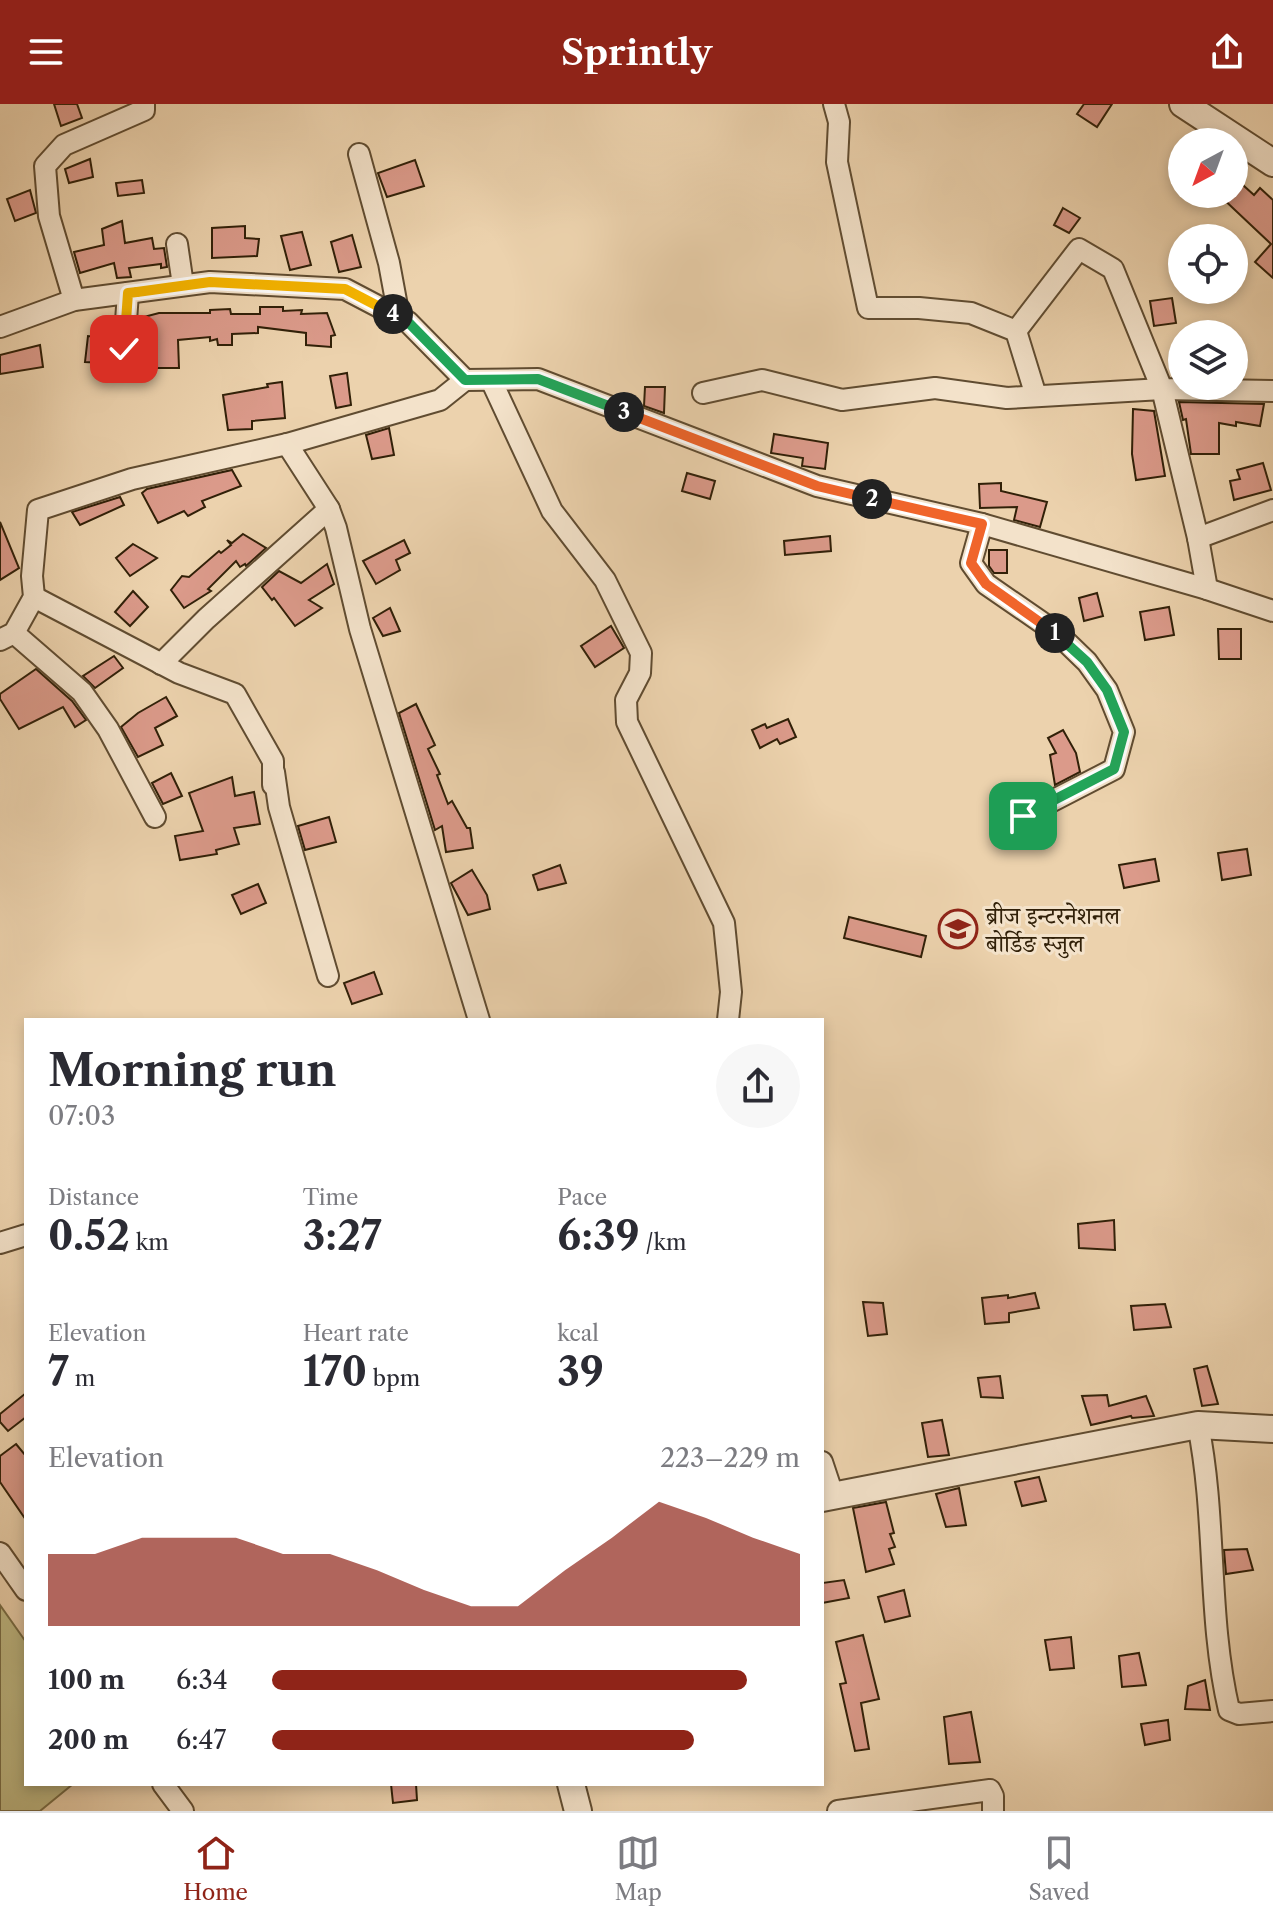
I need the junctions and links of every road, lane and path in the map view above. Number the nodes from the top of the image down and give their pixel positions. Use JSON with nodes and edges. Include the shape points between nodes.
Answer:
{"nodes":[{"id":1,"x":144,"y":104,"type":"edge"},
{"id":2,"x":834,"y":104,"type":"edge"},
{"id":3,"x":1183,"y":104,"type":"edge"},
{"id":4,"x":359,"y":154,"type":"dead end"},
{"id":5,"x":1273,"y":163,"type":"edge"},
{"id":6,"x":177,"y":244,"type":"dead end"},
{"id":7,"x":183,"y":285,"type":"junction"},
{"id":8,"x":128,"y":293,"type":"junction"},
{"id":9,"x":74,"y":300,"type":"junction"},
{"id":10,"x":399,"y":317,"type":"junction"},
{"id":11,"x":0,"y":327,"type":"edge"},
{"id":12,"x":1016,"y":331,"type":"junction"},
{"id":13,"x":124,"y":349,"type":"dead end"},
{"id":14,"x":465,"y":380,"type":"junction"},
{"id":15,"x":491,"y":380,"type":"junction"},
{"id":16,"x":1162,"y":389,"type":"junction"},
{"id":17,"x":1273,"y":391,"type":"edge"},
{"id":18,"x":703,"y":393,"type":"dead end"},
{"id":19,"x":1036,"y":396,"type":"junction"},
{"id":20,"x":287,"y":444,"type":"junction"},
{"id":21,"x":329,"y":509,"type":"junction"},
{"id":22,"x":1273,"y":510,"type":"edge"},
{"id":23,"x":982,"y":524,"type":"junction"},
{"id":24,"x":1198,"y":538,"type":"junction"},
{"id":25,"x":1207,"y":589,"type":"junction"},
{"id":26,"x":34,"y":597,"type":"junction"},
{"id":27,"x":1273,"y":611,"type":"edge"},
{"id":28,"x":7,"y":636,"type":"edge"},
{"id":29,"x":161,"y":664,"type":"junction"},
{"id":30,"x":273,"y":761,"type":"junction"},
{"id":31,"x":273,"y":785,"type":"dead end"},
{"id":32,"x":1023,"y":816,"type":"dead end"},
{"id":33,"x":155,"y":817,"type":"dead end"},
{"id":34,"x":328,"y":976,"type":"dead end"},
{"id":35,"x":478,"y":1018,"type":"edge"},
{"id":36,"x":728,"y":1018,"type":"edge"},
{"id":37,"x":24,"y":1236,"type":"edge"},
{"id":38,"x":0,"y":1243,"type":"edge"},
{"id":39,"x":1198,"y":1425,"type":"junction"},
{"id":40,"x":1273,"y":1429,"type":"edge"},
{"id":41,"x":824,"y":1476,"type":"edge"},
{"id":42,"x":827,"y":1496,"type":"edge"},
{"id":43,"x":0,"y":1553,"type":"edge"},
{"id":44,"x":24,"y":1587,"type":"edge"},
{"id":45,"x":1273,"y":1711,"type":"edge"},
{"id":46,"x":164,"y":1786,"type":"edge"},
{"id":47,"x":572,"y":1786,"type":"edge"},
{"id":48,"x":183,"y":1811,"type":"edge"},
{"id":49,"x":578,"y":1811,"type":"edge"},
{"id":50,"x":838,"y":1811,"type":"edge"},
{"id":51,"x":993,"y":1811,"type":"edge"}],
"edges":[{"from":1,"to":9,"type":"street","via":[[144,110],[64,145],[45,166],[49,216]]},
{"from":2,"to":12,"type":"street","via":[[839,122],[837,162],[868,308],[971,313]]},
{"from":3,"to":5,"type":"street"},
{"from":4,"to":10,"type":"street"},
{"from":6,"to":7,"type":"street"},
{"from":7,"to":8,"type":"street"},
{"from":7,"to":10,"type":"street","via":[[345,289]]},
{"from":8,"to":9,"type":"street"},
{"from":8,"to":13,"type":"street"},
{"from":9,"to":11,"type":"street"},
{"from":10,"to":14,"type":"street"},
{"from":12,"to":16,"type":"street","via":[[1079,249],[1113,269]]},
{"from":12,"to":19,"type":"street"},
{"from":14,"to":15,"type":"street"},
{"from":14,"to":20,"type":"street","via":[[440,400]]},
{"from":15,"to":23,"type":"street","via":[[538,379],[817,486]]},
{"from":15,"to":36,"type":"street","via":[[552,511],[605,580],[641,653],[640,673],[626,700],[627,722],[724,923]]},
{"from":16,"to":17,"type":"street"},
{"from":16,"to":19,"type":"street"},
{"from":16,"to":24,"type":"street"},
{"from":18,"to":19,"type":"street","via":[[762,380],[842,400],[935,388],[1007,398]]},
{"from":20,"to":21,"type":"street"},
{"from":20,"to":26,"type":"street","via":[[132,479],[38,510]]},
{"from":21,"to":29,"type":"street"},
{"from":21,"to":35,"type":"street","via":[[360,629]]},
{"from":22,"to":24,"type":"street"},
{"from":23,"to":25,"type":"street"},
{"from":23,"to":32,"type":"street","via":[[971,563],[986,584],[1057,633],[1087,662],[1107,690],[1124,732],[1114,769]]},
{"from":24,"to":25,"type":"street"},
{"from":25,"to":27,"type":"street"},
{"from":26,"to":28,"type":"street"},
{"from":26,"to":29,"type":"street"},
{"from":28,"to":33,"type":"street","via":[[82,692]]},
{"from":29,"to":30,"type":"street","via":[[235,694]]},
{"from":30,"to":31,"type":"street"},
{"from":30,"to":34,"type":"street","via":[[279,807]]},
{"from":37,"to":38,"type":"street"},
{"from":39,"to":40,"type":"street"},
{"from":39,"to":42,"type":"street"},
{"from":39,"to":45,"type":"street","via":[[1229,1710]]},
{"from":41,"to":42,"type":"street"},
{"from":43,"to":44,"type":"street"},
{"from":46,"to":48,"type":"street"},
{"from":47,"to":49,"type":"street"},
{"from":50,"to":51,"type":"street","via":[[990,1790]]}]}
